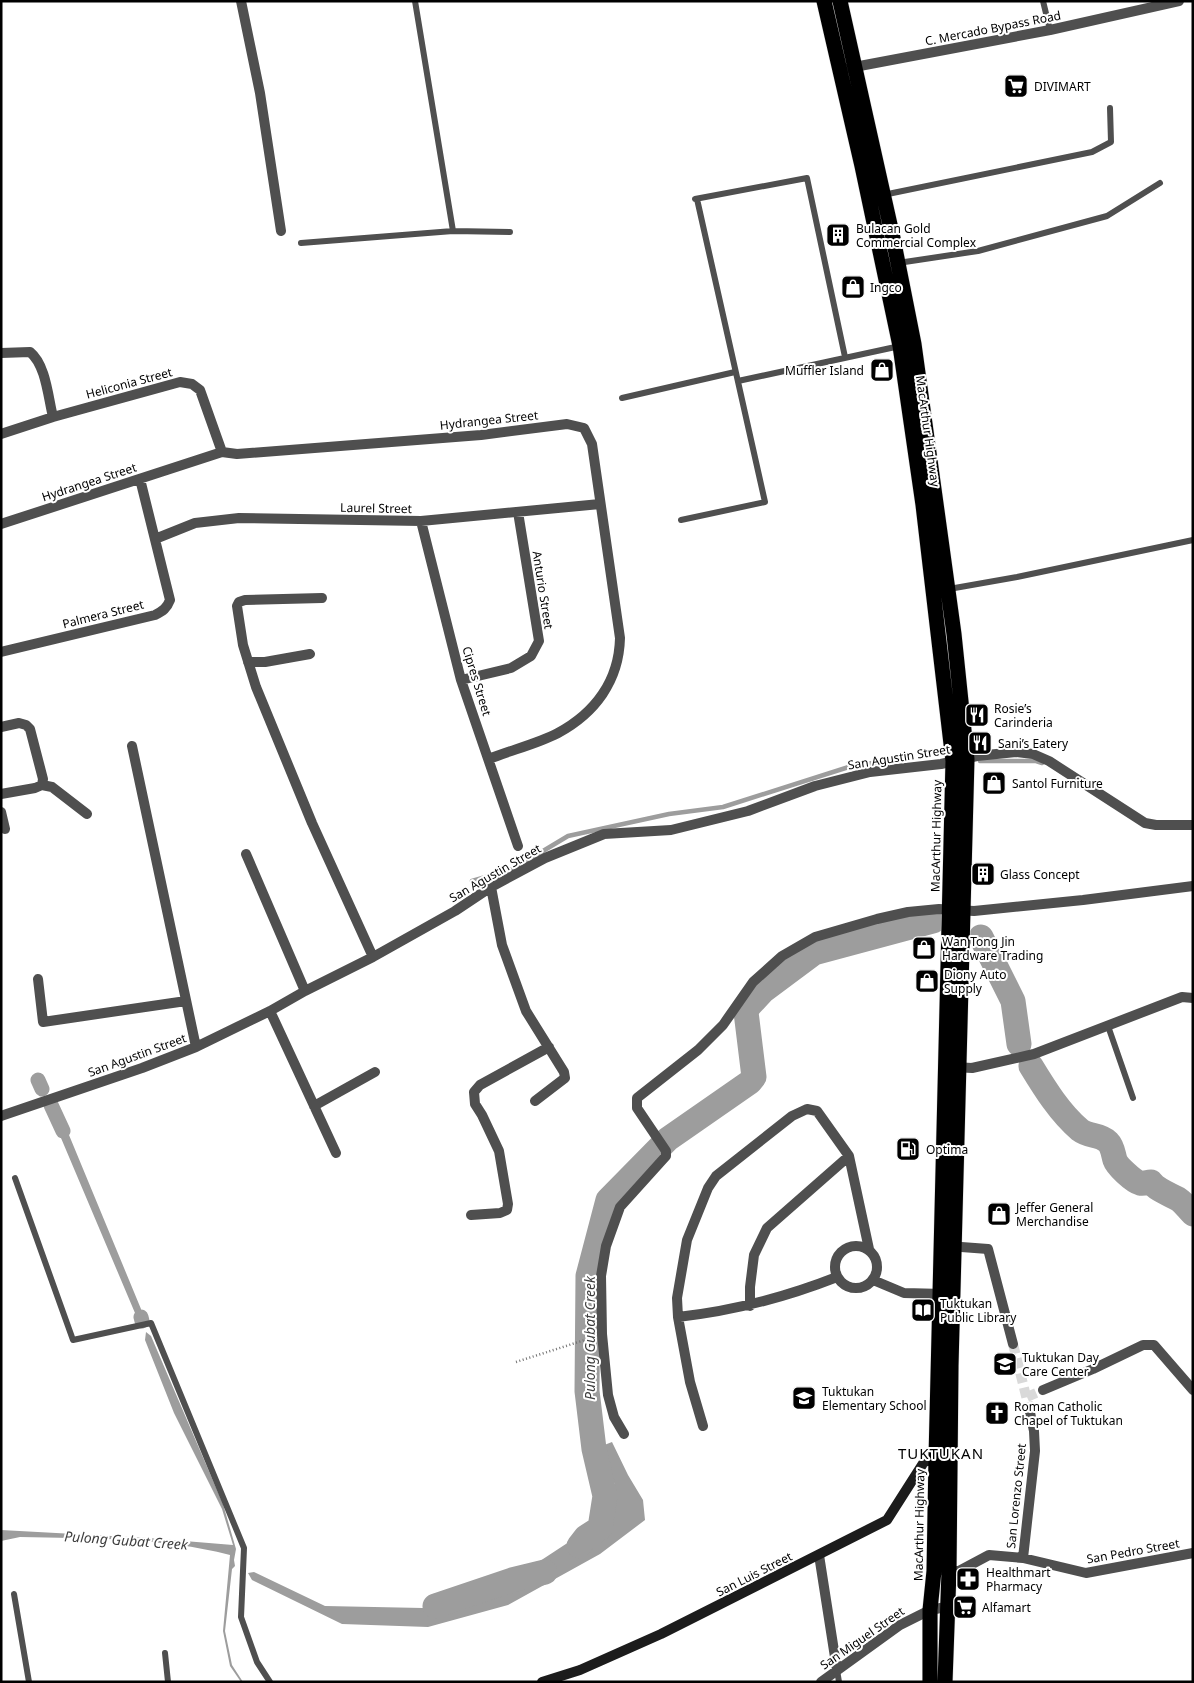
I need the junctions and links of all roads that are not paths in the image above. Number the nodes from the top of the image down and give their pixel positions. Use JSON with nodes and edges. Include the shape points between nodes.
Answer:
{"nodes":[{"id":1,"x":241,"y":1,"type":"edge"},
{"id":2,"x":415,"y":1,"type":"edge"},
{"id":3,"x":824,"y":1,"type":"edge"},
{"id":4,"x":840,"y":1,"type":"edge"},
{"id":5,"x":1043,"y":1,"type":"edge"},
{"id":6,"x":1179,"y":1,"type":"edge"},
{"id":7,"x":1050,"y":30,"type":"junction"},
{"id":8,"x":847,"y":69,"type":"junction"},
{"id":9,"x":1110,"y":108,"type":"dead end"},
{"id":10,"x":1160,"y":183,"type":"dead end"},
{"id":11,"x":876,"y":197,"type":"junction"},
{"id":12,"x":281,"y":231,"type":"dead end"},
{"id":13,"x":453,"y":231,"type":"junction"},
{"id":14,"x":510,"y":232,"type":"dead end"},
{"id":15,"x":302,"y":243,"type":"dead end"},
{"id":16,"x":891,"y":265,"type":"junction"},
{"id":17,"x":907,"y":345,"type":"junction"},
{"id":18,"x":1,"y":353,"type":"edge"},
{"id":19,"x":846,"y":357,"type":"junction"},
{"id":20,"x":736,"y":372,"type":"junction"},
{"id":21,"x":738,"y":381,"type":"junction"},
{"id":22,"x":622,"y":398,"type":"dead end"},
{"id":23,"x":53,"y":417,"type":"junction"},
{"id":24,"x":1,"y":434,"type":"edge"},
{"id":25,"x":222,"y":452,"type":"junction"},
{"id":26,"x":140,"y":479,"type":"junction"},
{"id":27,"x":600,"y":504,"type":"junction"},
{"id":28,"x":518,"y":512,"type":"junction"},
{"id":29,"x":681,"y":520,"type":"dead end"},
{"id":30,"x":421,"y":521,"type":"junction"},
{"id":31,"x":1,"y":524,"type":"edge"},
{"id":32,"x":155,"y":539,"type":"junction"},
{"id":33,"x":1193,"y":540,"type":"edge"},
{"id":34,"x":941,"y":590,"type":"junction"},
{"id":35,"x":322,"y":598,"type":"dead end"},
{"id":36,"x":1,"y":652,"type":"edge"},
{"id":37,"x":310,"y":654,"type":"dead end"},
{"id":38,"x":248,"y":662,"type":"junction"},
{"id":39,"x":461,"y":680,"type":"junction"},
{"id":40,"x":1,"y":727,"type":"edge"},
{"id":41,"x":132,"y":746,"type":"dead end"},
{"id":42,"x":489,"y":759,"type":"junction"},
{"id":43,"x":960,"y":760,"type":"junction"},
{"id":44,"x":42,"y":785,"type":"junction"},
{"id":45,"x":1,"y":794,"type":"edge"},
{"id":46,"x":1,"y":812,"type":"edge"},
{"id":47,"x":88,"y":814,"type":"dead end"},
{"id":48,"x":1193,"y":825,"type":"edge"},
{"id":49,"x":5,"y":829,"type":"dead end"},
{"id":50,"x":518,"y":846,"type":"dead end"},
{"id":51,"x":246,"y":854,"type":"dead end"},
{"id":52,"x":1193,"y":886,"type":"edge"},
{"id":53,"x":491,"y":887,"type":"junction"},
{"id":54,"x":957,"y":910,"type":"junction"},
{"id":55,"x":373,"y":956,"type":"junction"},
{"id":56,"x":38,"y":979,"type":"dead end"},
{"id":57,"x":304,"y":990,"type":"junction"},
{"id":58,"x":1193,"y":998,"type":"edge"},
{"id":59,"x":186,"y":1001,"type":"junction"},
{"id":60,"x":270,"y":1011,"type":"junction"},
{"id":61,"x":1108,"y":1026,"type":"junction"},
{"id":62,"x":196,"y":1047,"type":"junction"},
{"id":63,"x":549,"y":1047,"type":"junction"},
{"id":64,"x":953,"y":1067,"type":"junction"},
{"id":65,"x":375,"y":1072,"type":"dead end"},
{"id":66,"x":1133,"y":1098,"type":"dead end"},
{"id":67,"x":535,"y":1101,"type":"dead end"},
{"id":68,"x":314,"y":1106,"type":"junction"},
{"id":69,"x":1,"y":1116,"type":"edge"},
{"id":70,"x":336,"y":1153,"type":"dead end"},
{"id":71,"x":849,"y":1156,"type":"junction"},
{"id":72,"x":14,"y":1178,"type":"dead end"},
{"id":73,"x":471,"y":1215,"type":"dead end"},
{"id":74,"x":948,"y":1246,"type":"junction"},
{"id":75,"x":869,"y":1249,"type":"junction"},
{"id":76,"x":838,"y":1277,"type":"junction"},
{"id":77,"x":873,"y":1280,"type":"junction"},
{"id":78,"x":946,"y":1294,"type":"junction"},
{"id":79,"x":750,"y":1306,"type":"junction"},
{"id":80,"x":678,"y":1318,"type":"junction"},
{"id":81,"x":1013,"y":1344,"type":"tunnel mouth"},
{"id":82,"x":1043,"y":1390,"type":"tunnel mouth"},
{"id":83,"x":1193,"y":1390,"type":"edge"},
{"id":84,"x":1029,"y":1408,"type":"tunnel mouth"},
{"id":85,"x":703,"y":1426,"type":"dead end"},
{"id":86,"x":624,"y":1434,"type":"dead end"},
{"id":87,"x":942,"y":1458,"type":"junction"},
{"id":88,"x":1193,"y":1553,"type":"edge"},
{"id":89,"x":819,"y":1555,"type":"junction"},
{"id":90,"x":1023,"y":1558,"type":"junction"},
{"id":91,"x":942,"y":1571,"type":"junction"},
{"id":92,"x":14,"y":1594,"type":"dead end"},
{"id":93,"x":946,"y":1607,"type":"junction"},
{"id":94,"x":930,"y":1610,"type":"junction"},
{"id":95,"x":165,"y":1653,"type":"dead end"},
{"id":96,"x":837,"y":1670,"type":"junction"},
{"id":97,"x":30,"y":1682,"type":"edge"},
{"id":98,"x":168,"y":1682,"type":"edge"},
{"id":99,"x":270,"y":1682,"type":"edge"},
{"id":100,"x":542,"y":1682,"type":"edge"},
{"id":101,"x":822,"y":1682,"type":"edge"},
{"id":102,"x":839,"y":1682,"type":"edge"},
{"id":103,"x":930,"y":1682,"type":"edge"},
{"id":104,"x":945,"y":1682,"type":"edge"}],
"edges":[{"from":1,"to":12,"type":"street","via":[[260,93]]},
{"from":2,"to":13,"type":"lane"},
{"from":3,"to":8,"type":"highway","name":"MacArthur Highway"},
{"from":4,"to":8,"type":"highway","name":"MacArthur Highway"},
{"from":5,"to":7,"type":"lane"},
{"from":6,"to":7,"type":"street","name":"C. Mercado Bypass Road"},
{"from":7,"to":8,"type":"street","name":"C. Mercado Bypass Road"},
{"from":8,"to":11,"type":"highway","name":"MacArthur Highway"},
{"from":9,"to":11,"type":"lane","via":[[1111,142],[1092,152]]},
{"from":10,"to":16,"type":"lane","via":[[1107,216],[978,251]]},
{"from":11,"to":16,"type":"highway","name":"MacArthur Highway"},
{"from":13,"to":14,"type":"lane"},
{"from":13,"to":15,"type":"lane"},
{"from":16,"to":17,"type":"highway","name":"MacArthur Highway"},
{"from":17,"to":19,"type":"lane"},
{"from":17,"to":34,"type":"highway","name":"MacArthur Highway","via":[[922,496]]},
{"from":18,"to":23,"type":"street","via":[[30,352],[37,357]]},
{"from":19,"to":20,"type":"lane","via":[[807,178],[695,199]]},
{"from":19,"to":21,"type":"lane"},
{"from":20,"to":21,"type":"lane"},
{"from":20,"to":22,"type":"lane"},
{"from":21,"to":29,"type":"lane","via":[[765,502]]},
{"from":23,"to":24,"type":"street","name":"Heliconia Street"},
{"from":23,"to":25,"type":"street","name":"Heliconia Street","via":[[180,382],[192,384],[200,390]]},
{"from":25,"to":26,"type":"street","name":"Hydrangea Street"},
{"from":25,"to":27,"type":"street","name":"Hydrangea Street","via":[[237,454],[481,435],[567,424],[584,428],[592,444]]},
{"from":26,"to":31,"type":"street","name":"Hydrangea Street"},
{"from":26,"to":32,"type":"street","name":"Palmera Street"},
{"from":27,"to":28,"type":"street","name":"Laurel Street"},
{"from":27,"to":42,"type":"street","name":"Hydrangea Street","via":[[620,638],[620,655],[615,671],[601,698],[575,722],[556,734]]},
{"from":28,"to":30,"type":"street","name":"Laurel Street"},
{"from":28,"to":39,"type":"street","name":"Anturio Street","via":[[538,641],[531,656],[511,668]]},
{"from":30,"to":32,"type":"street","name":"Laurel Street","via":[[239,518],[195,523]]},
{"from":30,"to":39,"type":"street","name":"Cipres Street"},
{"from":32,"to":36,"type":"street","name":"Palmera Street","via":[[170,600],[162,612]]},
{"from":33,"to":34,"type":"lane"},
{"from":34,"to":43,"type":"highway","name":"MacArthur Highway"},
{"from":35,"to":38,"type":"street","via":[[239,602],[237,606]]},
{"from":37,"to":38,"type":"street"},
{"from":38,"to":55,"type":"street","via":[[309,814]]},
{"from":39,"to":42,"type":"street","name":"Cipres Street"},
{"from":40,"to":44,"type":"street","via":[[19,723],[30,729]]},
{"from":41,"to":59,"type":"street"},
{"from":42,"to":50,"type":"street","name":"Cipres Street"},
{"from":43,"to":48,"type":"street","name":"San Agustin Street","via":[[1016,752],[1033,754],[1145,823]]},
{"from":43,"to":53,"type":"street","name":"San Agustin Street","via":[[870,772],[815,786],[748,811],[671,830],[604,834],[545,858]]},
{"from":43,"to":54,"type":"highway","name":"MacArthur Highway"},
{"from":44,"to":45,"type":"street"},
{"from":44,"to":47,"type":"street","via":[[52,787]]},
{"from":46,"to":49,"type":"street"},
{"from":51,"to":57,"type":"street"},
{"from":52,"to":54,"type":"street","via":[[1083,900]]},
{"from":53,"to":55,"type":"street","name":"San Agustin Street"},
{"from":53,"to":63,"type":"street","via":[[502,945],[526,1011]]},
{"from":54,"to":64,"type":"highway","name":"MacArthur Highway"},
{"from":54,"to":86,"type":"street","via":[[908,912],[877,918],[815,937],[782,956],[753,982],[723,1025],[698,1050],[637,1098],[637,1108],[665,1148],[666,1156],[620,1207],[606,1246],[601,1276],[608,1395],[614,1417]]},
{"from":55,"to":57,"type":"street","name":"San Agustin Street"},
{"from":56,"to":59,"type":"street","via":[[43,1022]]},
{"from":57,"to":60,"type":"street","name":"San Agustin Street"},
{"from":58,"to":61,"type":"street","via":[[1182,997]]},
{"from":59,"to":62,"type":"street"},
{"from":60,"to":62,"type":"street","name":"San Agustin Street"},
{"from":60,"to":68,"type":"street"},
{"from":61,"to":64,"type":"street","via":[[1034,1054],[972,1068]]},
{"from":61,"to":66,"type":"lane"},
{"from":62,"to":69,"type":"street","name":"San Agustin Street"},
{"from":63,"to":67,"type":"street","via":[[565,1078]]},
{"from":63,"to":73,"type":"street","via":[[480,1085],[474,1092],[475,1104],[499,1151],[508,1204],[506,1210],[500,1212]]},
{"from":64,"to":74,"type":"highway","name":"MacArthur Highway"},
{"from":65,"to":68,"type":"street"},
{"from":68,"to":70,"type":"street"},
{"from":71,"to":75,"type":"street"},
{"from":71,"to":79,"type":"street","via":[[767,1228],[754,1255]]},
{"from":71,"to":80,"type":"street","via":[[817,1111],[807,1109],[792,1116],[716,1176],[687,1240],[677,1298]]},
{"from":72,"to":99,"type":"lane","via":[[73,1340],[151,1323],[244,1548],[241,1617],[257,1662]]},
{"from":74,"to":78,"type":"highway","name":"MacArthur Highway"},
{"from":74,"to":81,"type":"street","via":[[988,1249]]},
{"from":75,"to":76,"type":"street","via":[[858,1245],[840,1251],[834,1265]]},
{"from":75,"to":77,"type":"street","via":[[876,1260]]},
{"from":76,"to":77,"type":"street","via":[[851,1288],[860,1288]]},
{"from":76,"to":79,"type":"street"},
{"from":77,"to":78,"type":"street","via":[[904,1293]]},
{"from":78,"to":87,"type":"highway","name":"MacArthur Highway"},
{"from":79,"to":80,"type":"street"},
{"from":80,"to":85,"type":"street","via":[[690,1382]]},
{"from":82,"to":83,"type":"street","via":[[1143,1345],[1154,1345]]},
{"from":84,"to":90,"type":"street","name":"San Lorenzo Street","via":[[1035,1451]]},
{"from":87,"to":89,"type":"street","name":"San Luis Street","via":[[924,1462],[887,1520]]},
{"from":87,"to":91,"type":"highway","name":"MacArthur Highway"},
{"from":88,"to":90,"type":"street","name":"San Pedro Street","via":[[1086,1573]]},
{"from":89,"to":96,"type":"street"},
{"from":89,"to":100,"type":"street","name":"San Luis Street","via":[[661,1634],[580,1670]]},
{"from":90,"to":91,"type":"street","name":"San Pedro Street","via":[[989,1555],[959,1572]]},
{"from":91,"to":93,"type":"highway","name":"MacArthur Highway"},
{"from":91,"to":94,"type":"highway","name":"MacArthur Highway"},
{"from":92,"to":97,"type":"lane"},
{"from":93,"to":94,"type":"street","name":"San Miguel Street"},
{"from":93,"to":104,"type":"highway","name":"MacArthur Highway"},
{"from":94,"to":96,"type":"street","name":"San Miguel Street","via":[[900,1625]]},
{"from":94,"to":103,"type":"highway","name":"MacArthur Highway"},
{"from":95,"to":98,"type":"lane"},
{"from":96,"to":101,"type":"street","name":"San Miguel Street"},
{"from":96,"to":102,"type":"lane"}]}
